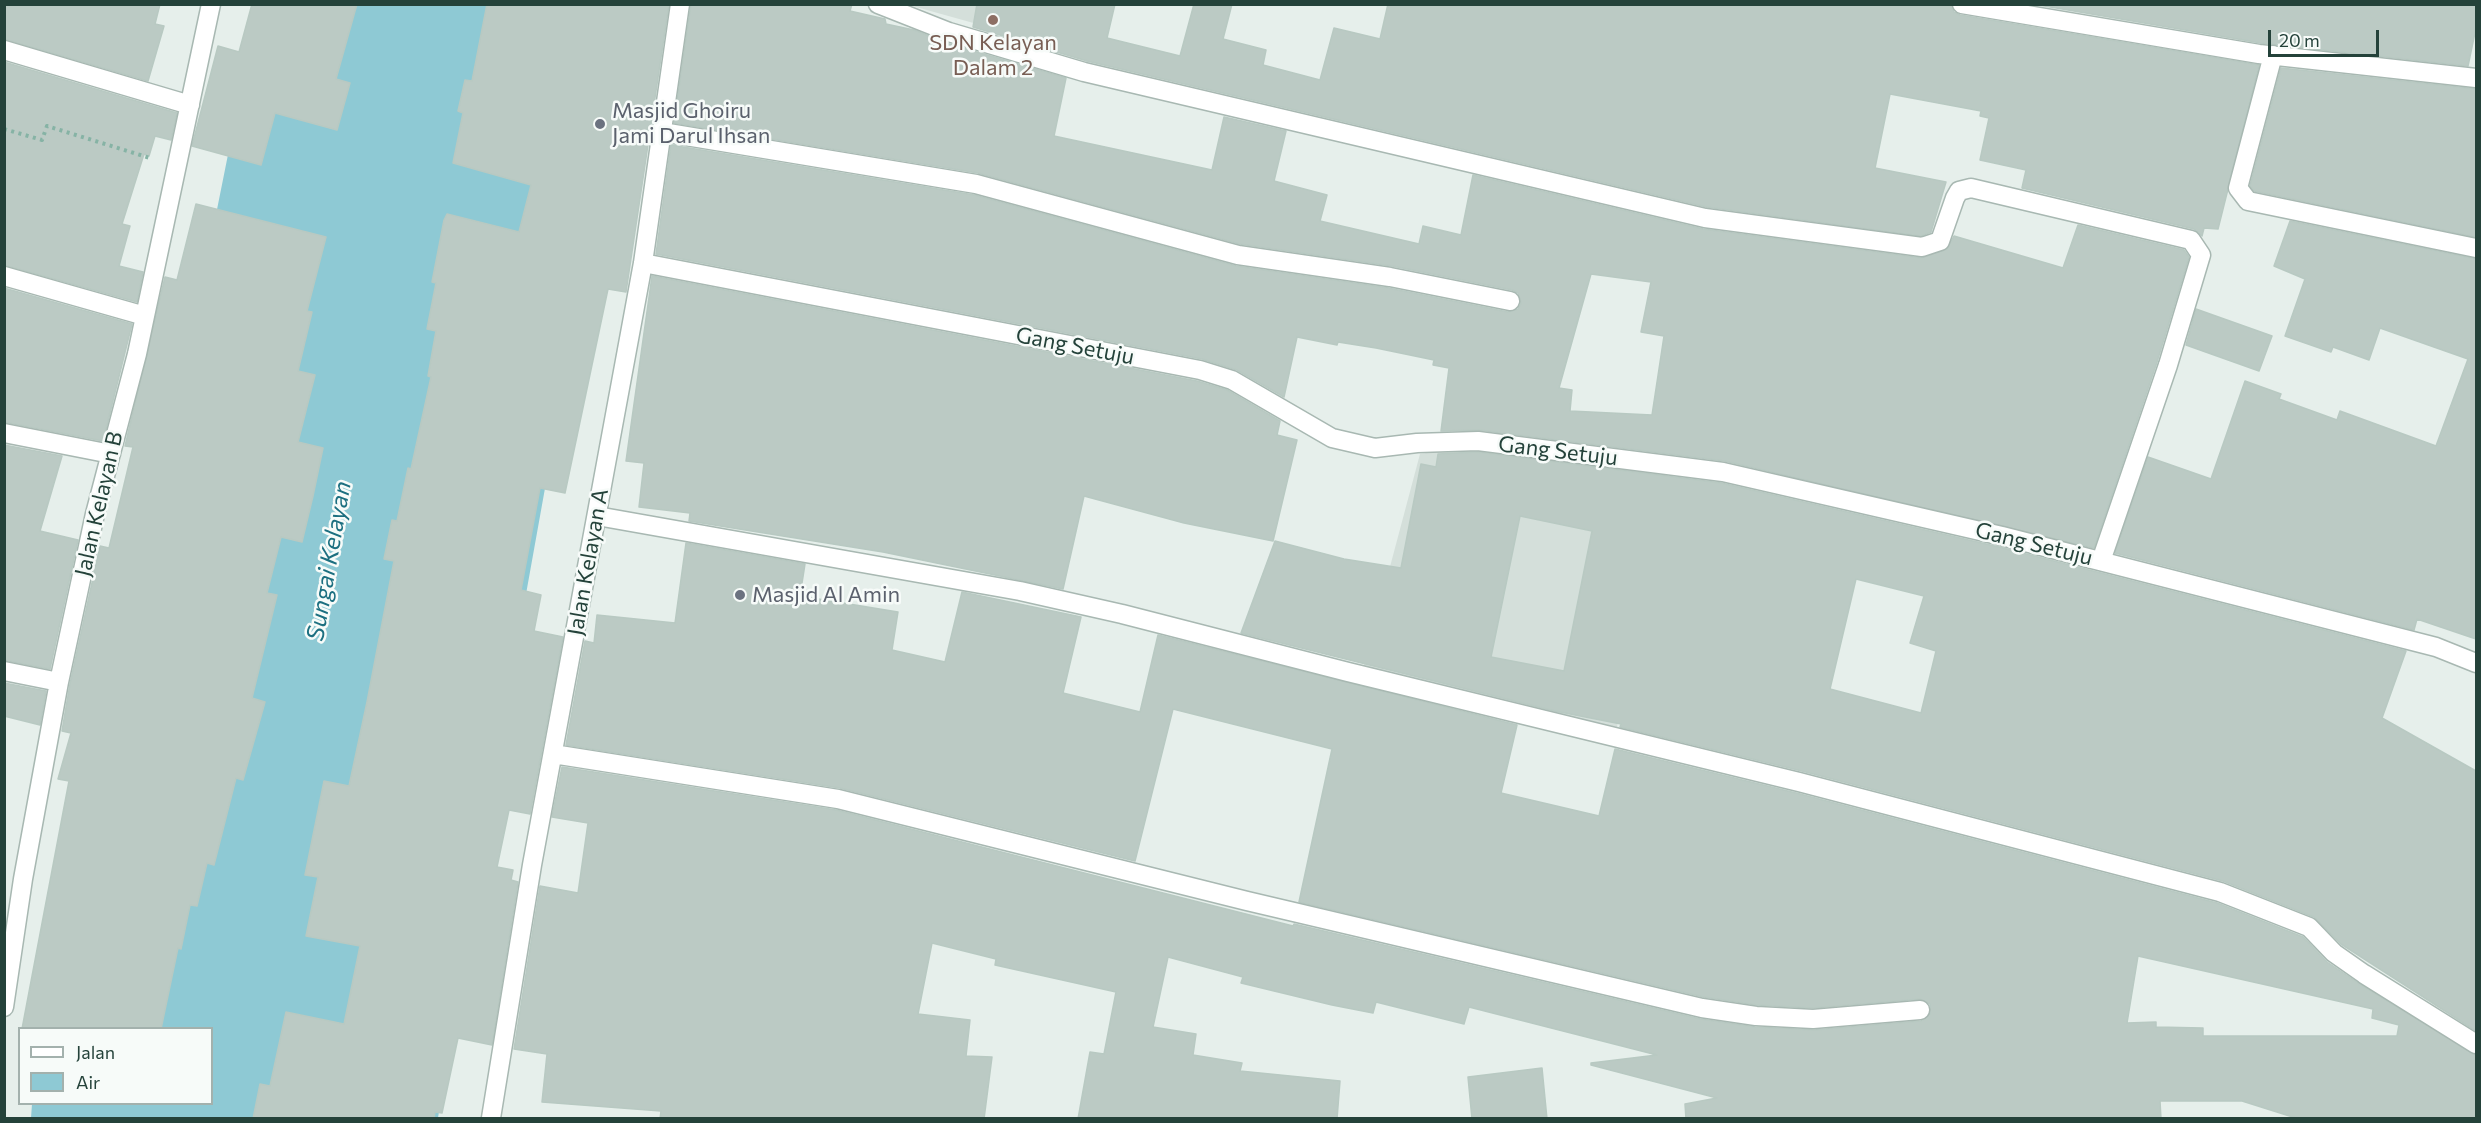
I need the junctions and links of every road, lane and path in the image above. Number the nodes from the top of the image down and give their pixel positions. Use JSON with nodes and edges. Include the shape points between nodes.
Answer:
{"nodes":[{"id":1,"x":211,"y":4,"type":"edge"},
{"id":2,"x":680,"y":4,"type":"edge"},
{"id":3,"x":878,"y":4,"type":"edge"},
{"id":4,"x":1962,"y":4,"type":"edge"},
{"id":5,"x":4,"y":50,"type":"edge"},
{"id":6,"x":2273,"y":55,"type":"junction"},
{"id":7,"x":2476,"y":78,"type":"edge"},
{"id":8,"x":190,"y":105,"type":"junction"},
{"id":9,"x":4,"y":129,"type":"edge"},
{"id":10,"x":662,"y":132,"type":"junction"},
{"id":11,"x":177,"y":166,"type":"junction"},
{"id":12,"x":2476,"y":248,"type":"edge"},
{"id":13,"x":643,"y":263,"type":"junction"},
{"id":14,"x":4,"y":276,"type":"edge"},
{"id":15,"x":1510,"y":301,"type":"dead end"},
{"id":16,"x":145,"y":316,"type":"junction"},
{"id":17,"x":4,"y":433,"type":"edge"},
{"id":18,"x":111,"y":454,"type":"junction"},
{"id":19,"x":597,"y":516,"type":"junction"},
{"id":20,"x":2101,"y":561,"type":"junction"},
{"id":21,"x":2476,"y":663,"type":"edge"},
{"id":22,"x":4,"y":671,"type":"edge"},
{"id":23,"x":59,"y":682,"type":"junction"},
{"id":24,"x":553,"y":754,"type":"junction"},
{"id":25,"x":8,"y":952,"type":"edge"},
{"id":26,"x":4,"y":1007,"type":"edge"},
{"id":27,"x":1920,"y":1010,"type":"dead end"},
{"id":28,"x":2476,"y":1044,"type":"edge"},
{"id":29,"x":491,"y":1119,"type":"edge"}],
"edges":[{"from":1,"to":8,"type":"street","name":"Jalan Kelayan B"},
{"from":2,"to":10,"type":"street","name":"Jalan Kelayan A"},
{"from":3,"to":20,"type":"street","via":[[949,32],[1084,72],[1705,218],[1922,247],[1940,241],[1959,191],[1971,188],[2191,240],[2201,255]]},
{"from":4,"to":6,"type":"street"},
{"from":5,"to":8,"type":"street"},
{"from":6,"to":7,"type":"street"},
{"from":6,"to":12,"type":"street","via":[[2238,188],[2248,201]]},
{"from":8,"to":11,"type":"street","name":"Jalan Kelayan B"},
{"from":9,"to":11,"type":"path","via":[[42,140],[47,126]]},
{"from":10,"to":13,"type":"street","name":"Jalan Kelayan A"},
{"from":10,"to":15,"type":"street","via":[[976,184],[1238,255],[1390,277]]},
{"from":11,"to":16,"type":"street","name":"Jalan Kelayan B"},
{"from":13,"to":19,"type":"street","name":"Jalan Kelayan A"},
{"from":13,"to":20,"type":"street","name":"Gang Setuju","via":[[1200,370],[1232,380],[1332,438],[1375,448],[1478,441],[1723,472]]},
{"from":14,"to":16,"type":"street"},
{"from":16,"to":18,"type":"street","name":"Jalan Kelayan B"},
{"from":17,"to":18,"type":"street"},
{"from":18,"to":23,"type":"street","name":"Jalan Kelayan B"},
{"from":19,"to":24,"type":"street","name":"Jalan Kelayan A"},
{"from":19,"to":28,"type":"street","via":[[1020,591],[1122,614],[1799,782],[2220,892],[2309,927],[2334,953]]},
{"from":20,"to":21,"type":"street","name":"Gang Setuju","via":[[2436,647]]},
{"from":22,"to":23,"type":"street"},
{"from":23,"to":25,"type":"street","name":"Jalan Kelayan B"},
{"from":24,"to":27,"type":"street","via":[[838,799],[1702,1008],[1813,1019]]},
{"from":24,"to":29,"type":"street","name":"Jalan Kelayan A"},
{"from":25,"to":26,"type":"street","name":"Jalan Kelayan B"}]}
